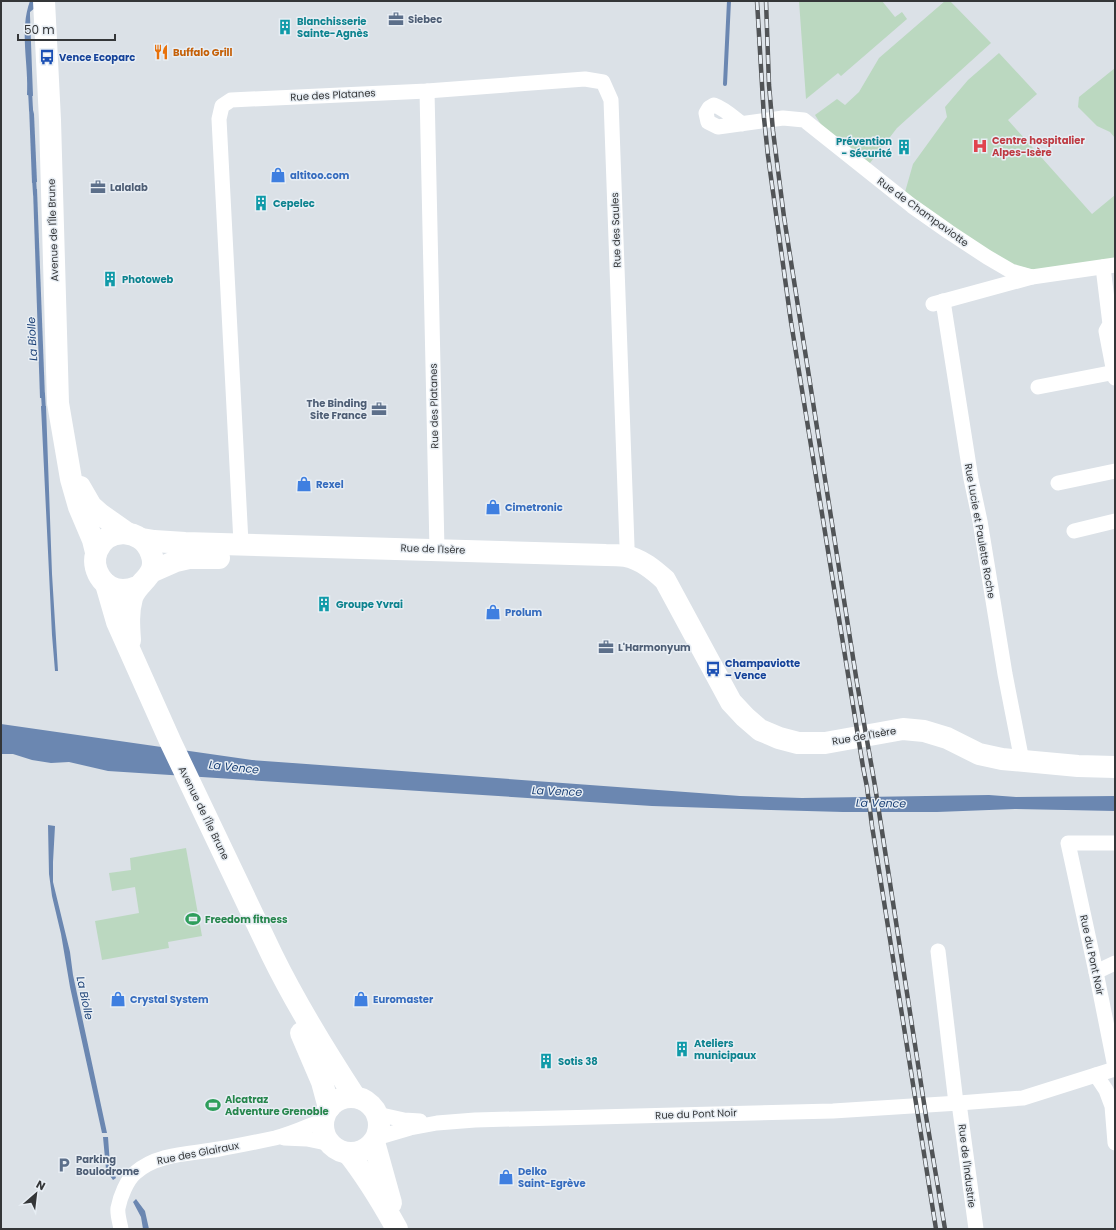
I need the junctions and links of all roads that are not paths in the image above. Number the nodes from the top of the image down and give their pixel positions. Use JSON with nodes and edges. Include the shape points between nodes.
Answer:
{"nodes":[{"id":1,"x":44,"y":1,"type":"edge"},
{"id":2,"x":427,"y":91,"type":"junction"},
{"id":3,"x":742,"y":124,"type":"dead end"},
{"id":4,"x":1109,"y":266,"type":"edge"},
{"id":5,"x":1032,"y":277,"type":"junction"},
{"id":6,"x":1115,"y":374,"type":"edge"},
{"id":7,"x":1038,"y":387,"type":"dead end"},
{"id":8,"x":67,"y":458,"type":"junction"},
{"id":9,"x":1115,"y":471,"type":"edge"},
{"id":10,"x":1058,"y":483,"type":"dead end"},
{"id":11,"x":1115,"y":521,"type":"edge"},
{"id":12,"x":1074,"y":531,"type":"dead end"},
{"id":13,"x":135,"y":536,"type":"junction"},
{"id":14,"x":241,"y":550,"type":"junction"},
{"id":15,"x":437,"y":550,"type":"junction"},
{"id":16,"x":96,"y":552,"type":"junction"},
{"id":17,"x":618,"y":562,"type":"junction"},
{"id":18,"x":144,"y":580,"type":"junction"},
{"id":19,"x":106,"y":584,"type":"junction"},
{"id":20,"x":130,"y":650,"type":"junction"},
{"id":21,"x":1022,"y":761,"type":"junction"},
{"id":22,"x":1115,"y":767,"type":"edge"},
{"id":23,"x":1115,"y":843,"type":"edge"},
{"id":24,"x":938,"y":951,"type":"dead end"},
{"id":25,"x":1115,"y":963,"type":"edge"},
{"id":26,"x":1096,"y":972,"type":"junction"},
{"id":27,"x":282,"y":975,"type":"junction"},
{"id":28,"x":1115,"y":1068,"type":"edge"},
{"id":29,"x":1096,"y":1075,"type":"junction"},
{"id":30,"x":355,"y":1097,"type":"junction"},
{"id":31,"x":958,"y":1103,"type":"junction"},
{"id":32,"x":326,"y":1114,"type":"junction"},
{"id":33,"x":377,"y":1114,"type":"junction"},
{"id":34,"x":437,"y":1123,"type":"junction"},
{"id":35,"x":277,"y":1137,"type":"junction"},
{"id":36,"x":375,"y":1140,"type":"junction"},
{"id":37,"x":1115,"y":1143,"type":"edge"},
{"id":38,"x":340,"y":1148,"type":"junction"},
{"id":39,"x":121,"y":1229,"type":"edge"},
{"id":40,"x":398,"y":1229,"type":"edge"},
{"id":41,"x":976,"y":1229,"type":"edge"}],
"edges":[{"from":1,"to":8,"type":"street","name":"Avenue de l'Île Brune","via":[[58,403]]},
{"from":2,"to":14,"type":"street","name":"Rue des Platanes","via":[[231,100],[222,106],[219,119]]},
{"from":2,"to":15,"type":"street","name":"Rue des Platanes"},
{"from":2,"to":17,"type":"street","name":"Rue des Saules","via":[[585,79],[603,82],[611,100],[628,546]]},
{"from":3,"to":5,"type":"street","name":"Rue de Champaviotte","via":[[783,118],[804,120],[948,232],[1011,271]]},
{"from":4,"to":5,"type":"street","name":"Rue de Champaviotte"},
{"from":4,"to":6,"type":"street","via":[[1110,324],[1106,331]]},
{"from":5,"to":21,"type":"street","name":"Rue Lucie et Paulette Roche","via":[[938,303],[980,521],[1004,674]]},
{"from":6,"to":7,"type":"street"},
{"from":8,"to":13,"type":"street","name":"Avenue de l'Île Brune","via":[[77,483],[91,506]]},
{"from":8,"to":16,"type":"street","name":"Avenue de l'Île Brune","via":[[79,507]]},
{"from":9,"to":10,"type":"street"},
{"from":11,"to":12,"type":"street"},
{"from":13,"to":14,"type":"street","name":"Rue de l'Isère","via":[[154,541]]},
{"from":13,"to":16,"type":"street","via":[[119,533],[112,535],[105,539]]},
{"from":13,"to":18,"type":"street","via":[[148,546],[152,554],[153,563]]},
{"from":14,"to":15,"type":"street","name":"Rue de l'Isère"},
{"from":14,"to":17,"type":"street","name":"Rue de l'Isère"},
{"from":14,"to":18,"type":"street","name":"Rue de l'Isère","via":[[176,561]]},
{"from":15,"to":17,"type":"street","name":"Rue de l'Isère","via":[[606,554]]},
{"from":16,"to":19,"type":"street","via":[[97,573]]},
{"from":17,"to":21,"type":"street","name":"Rue de l'Isère","via":[[620,568],[636,573],[678,605],[731,702],[760,730],[798,743],[825,743],[903,729],[924,731],[947,738],[979,754]]},
{"from":18,"to":19,"type":"street","via":[[130,590],[113,588]]},
{"from":18,"to":20,"type":"street","name":"Avenue de l'Île Brune","via":[[133,597],[129,618]]},
{"from":19,"to":20,"type":"street","name":"Avenue de l'Île Brune","via":[[117,622]]},
{"from":20,"to":27,"type":"street","name":"Avenue de l'Île Brune","via":[[189,783]]},
{"from":21,"to":22,"type":"street","name":"Rue de l'Isère"},
{"from":23,"to":26,"type":"street","name":"Rue du Pont Noir","via":[[1068,843]]},
{"from":24,"to":31,"type":"street"},
{"from":25,"to":26,"type":"street"},
{"from":26,"to":28,"type":"street","name":"Rue du Pont Noir"},
{"from":27,"to":30,"type":"street","name":"Avenue de l'Île Brune","via":[[325,1051]]},
{"from":27,"to":32,"type":"street","name":"Avenue de l'Île Brune","via":[[291,1009],[322,1082]]},
{"from":28,"to":29,"type":"street","name":"Rue du Pont Noir"},
{"from":29,"to":31,"type":"street","name":"Rue du Pont Noir","via":[[1023,1098]]},
{"from":29,"to":37,"type":"street","via":[[1106,1090],[1112,1106]]},
{"from":30,"to":32,"type":"street","via":[[334,1102]]},
{"from":30,"to":33,"type":"street","via":[[368,1102]]},
{"from":31,"to":34,"type":"street","name":"Rue du Pont Noir","via":[[834,1111]]},
{"from":31,"to":41,"type":"street","name":"Rue de l'Industrie"},
{"from":32,"to":35,"type":"street","name":"Rue des Glairaux"},
{"from":32,"to":38,"type":"street","via":[[326,1137]]},
{"from":33,"to":34,"type":"street","name":"Rue du Pont Noir"},
{"from":33,"to":36,"type":"street","via":[[379,1125]]},
{"from":34,"to":36,"type":"street","name":"Rue du Pont Noir","via":[[410,1128]]},
{"from":35,"to":38,"type":"street","name":"Rue des Glairaux","via":[[307,1139]]},
{"from":35,"to":39,"type":"street","name":"Rue des Glairaux","via":[[218,1150],[170,1156],[143,1166],[129,1181],[120,1200],[118,1209]]},
{"from":36,"to":38,"type":"street","via":[[364,1150],[356,1152]]},
{"from":36,"to":40,"type":"street"},
{"from":38,"to":40,"type":"street","via":[[365,1174]]}]}
